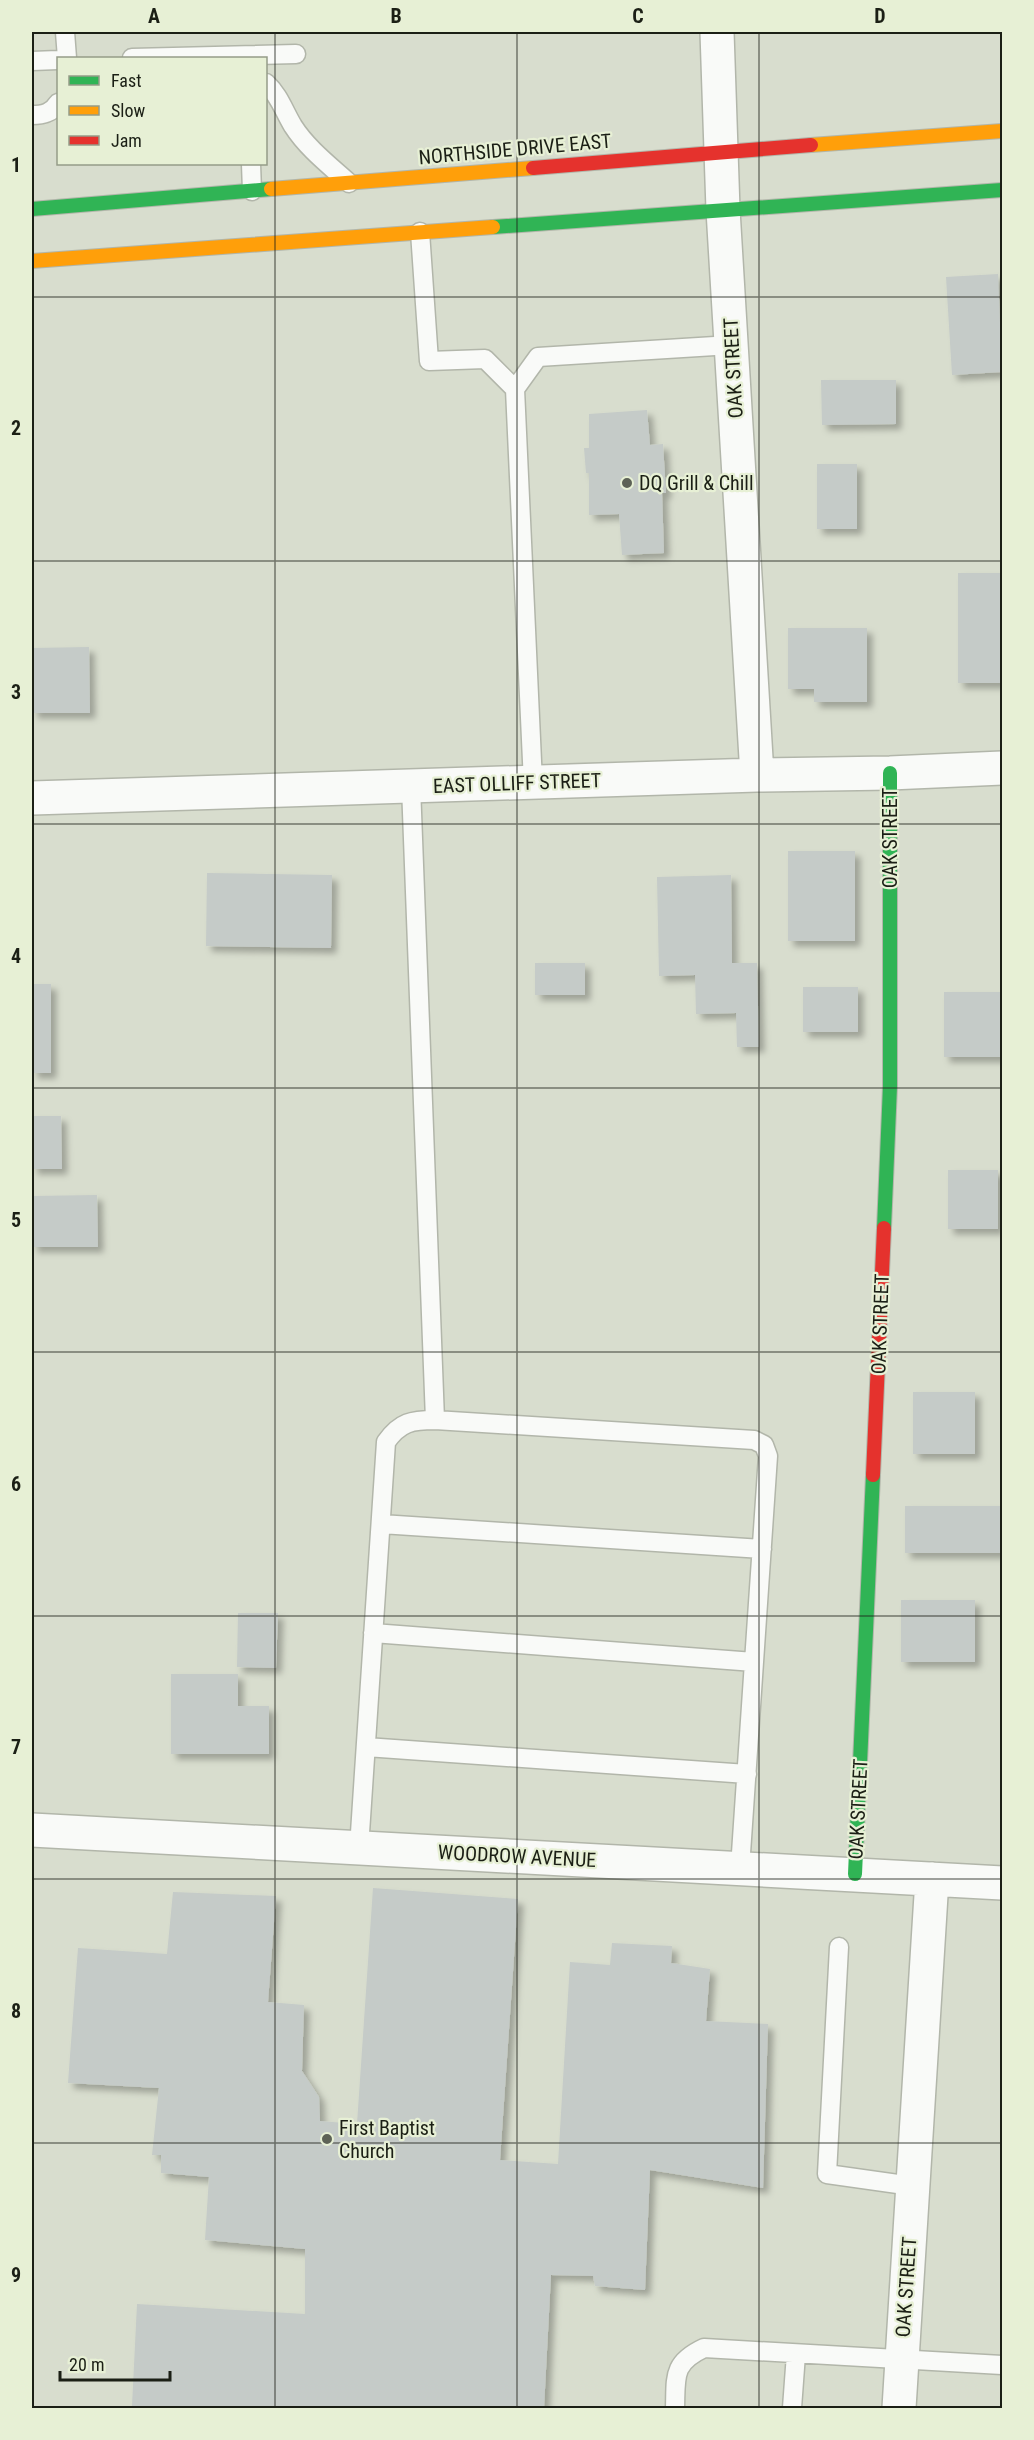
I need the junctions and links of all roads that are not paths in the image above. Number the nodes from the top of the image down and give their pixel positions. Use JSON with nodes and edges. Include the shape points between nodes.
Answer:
{"nodes":[{"id":1,"x":65,"y":32,"type":"edge"},
{"id":2,"x":717,"y":32,"type":"edge"},
{"id":3,"x":296,"y":54,"type":"dead end"},
{"id":4,"x":67,"y":57,"type":"edge"},
{"id":5,"x":256,"y":57,"type":"edge"},
{"id":6,"x":57,"y":60,"type":"edge"},
{"id":7,"x":32,"y":61,"type":"edge"},
{"id":8,"x":267,"y":84,"type":"edge"},
{"id":9,"x":57,"y":105,"type":"edge"},
{"id":10,"x":32,"y":115,"type":"edge"},
{"id":11,"x":1002,"y":131,"type":"edge"},
{"id":12,"x":721,"y":152,"type":"junction"},
{"id":13,"x":251,"y":165,"type":"edge"},
{"id":14,"x":349,"y":183,"type":"junction"},
{"id":15,"x":1002,"y":190,"type":"edge"},
{"id":16,"x":252,"y":191,"type":"junction"},
{"id":17,"x":32,"y":209,"type":"edge"},
{"id":18,"x":723,"y":210,"type":"junction"},
{"id":19,"x":420,"y":232,"type":"junction"},
{"id":20,"x":32,"y":261,"type":"edge"},
{"id":21,"x":731,"y":345,"type":"junction"},
{"id":22,"x":515,"y":389,"type":"junction"},
{"id":23,"x":1002,"y":768,"type":"edge"},
{"id":24,"x":890,"y":773,"type":"junction"},
{"id":25,"x":757,"y":775,"type":"junction"},
{"id":26,"x":533,"y":783,"type":"junction"},
{"id":27,"x":411,"y":786,"type":"junction"},
{"id":28,"x":32,"y":798,"type":"edge"},
{"id":29,"x":435,"y":1420,"type":"junction"},
{"id":30,"x":381,"y":1524,"type":"junction"},
{"id":31,"x":762,"y":1549,"type":"junction"},
{"id":32,"x":373,"y":1633,"type":"junction"},
{"id":33,"x":754,"y":1662,"type":"junction"},
{"id":34,"x":366,"y":1747,"type":"junction"},
{"id":35,"x":747,"y":1774,"type":"junction"},
{"id":36,"x":32,"y":1830,"type":"edge"},
{"id":37,"x":359,"y":1848,"type":"junction"},
{"id":38,"x":740,"y":1868,"type":"junction"},
{"id":39,"x":855,"y":1874,"type":"junction"},
{"id":40,"x":932,"y":1879,"type":"junction"},
{"id":41,"x":1002,"y":1883,"type":"edge"},
{"id":42,"x":839,"y":1947,"type":"dead end"},
{"id":43,"x":912,"y":2186,"type":"junction"},
{"id":44,"x":796,"y":2354,"type":"junction"},
{"id":45,"x":902,"y":2360,"type":"junction"},
{"id":46,"x":1002,"y":2365,"type":"edge"},
{"id":47,"x":675,"y":2409,"type":"edge"},
{"id":48,"x":792,"y":2409,"type":"edge"},
{"id":49,"x":898,"y":2409,"type":"edge"}],
"edges":[{"from":1,"to":4,"type":"lane"},
{"from":2,"to":12,"type":"street","name":"OAK STREET"},
{"from":3,"to":5,"type":"lane"},
{"from":6,"to":7,"type":"lane"},
{"from":8,"to":14,"type":"lane","via":[[294,127]]},
{"from":9,"to":10,"type":"lane","via":[[42,115]]},
{"from":11,"to":12,"type":"main road","name":"NORTHSIDE DRIVE EAST"},
{"from":12,"to":14,"type":"main road","name":"NORTHSIDE DRIVE EAST"},
{"from":12,"to":18,"type":"street","name":"OAK STREET"},
{"from":13,"to":16,"type":"lane"},
{"from":14,"to":16,"type":"main road","name":"NORTHSIDE DRIVE EAST"},
{"from":15,"to":18,"type":"main road"},
{"from":16,"to":17,"type":"main road","name":"NORTHSIDE DRIVE EAST"},
{"from":18,"to":19,"type":"main road"},
{"from":18,"to":21,"type":"street","name":"OAK STREET"},
{"from":19,"to":20,"type":"main road"},
{"from":19,"to":22,"type":"lane","via":[[429,361],[486,359]]},
{"from":21,"to":22,"type":"lane","via":[[538,357]]},
{"from":21,"to":25,"type":"street","name":"OAK STREET"},
{"from":22,"to":26,"type":"lane"},
{"from":23,"to":24,"type":"street","name":"EAST OLLIFF STREET"},
{"from":24,"to":25,"type":"street","name":"EAST OLLIFF STREET"},
{"from":24,"to":39,"type":"main road","name":"OAK STREET","via":[[890,1086]]},
{"from":25,"to":26,"type":"street","name":"EAST OLLIFF STREET"},
{"from":26,"to":27,"type":"street","name":"EAST OLLIFF STREET"},
{"from":27,"to":28,"type":"street","name":"EAST OLLIFF STREET"},
{"from":27,"to":29,"type":"lane"},
{"from":29,"to":30,"type":"lane","via":[[414,1420],[394,1431],[386,1442]]},
{"from":29,"to":31,"type":"lane","via":[[754,1440],[764,1444],[768,1456]]},
{"from":30,"to":31,"type":"lane"},
{"from":30,"to":32,"type":"lane"},
{"from":31,"to":33,"type":"lane"},
{"from":32,"to":33,"type":"lane"},
{"from":32,"to":34,"type":"lane"},
{"from":33,"to":35,"type":"lane"},
{"from":34,"to":35,"type":"lane"},
{"from":34,"to":37,"type":"lane"},
{"from":35,"to":38,"type":"lane"},
{"from":36,"to":37,"type":"street","name":"WOODROW AVENUE"},
{"from":37,"to":38,"type":"street","name":"WOODROW AVENUE"},
{"from":38,"to":39,"type":"street","name":"WOODROW AVENUE"},
{"from":39,"to":40,"type":"street","name":"WOODROW AVENUE"},
{"from":40,"to":41,"type":"street","name":"WOODROW AVENUE"},
{"from":40,"to":43,"type":"street","name":"OAK STREET"},
{"from":42,"to":43,"type":"lane","via":[[827,2174]]},
{"from":43,"to":45,"type":"street","name":"OAK STREET"},
{"from":44,"to":45,"type":"lane"},
{"from":44,"to":47,"type":"lane","via":[[704,2348],[690,2355],[676,2372]]},
{"from":44,"to":48,"type":"lane"},
{"from":45,"to":46,"type":"lane"},
{"from":45,"to":49,"type":"street","name":"OAK STREET"}]}
